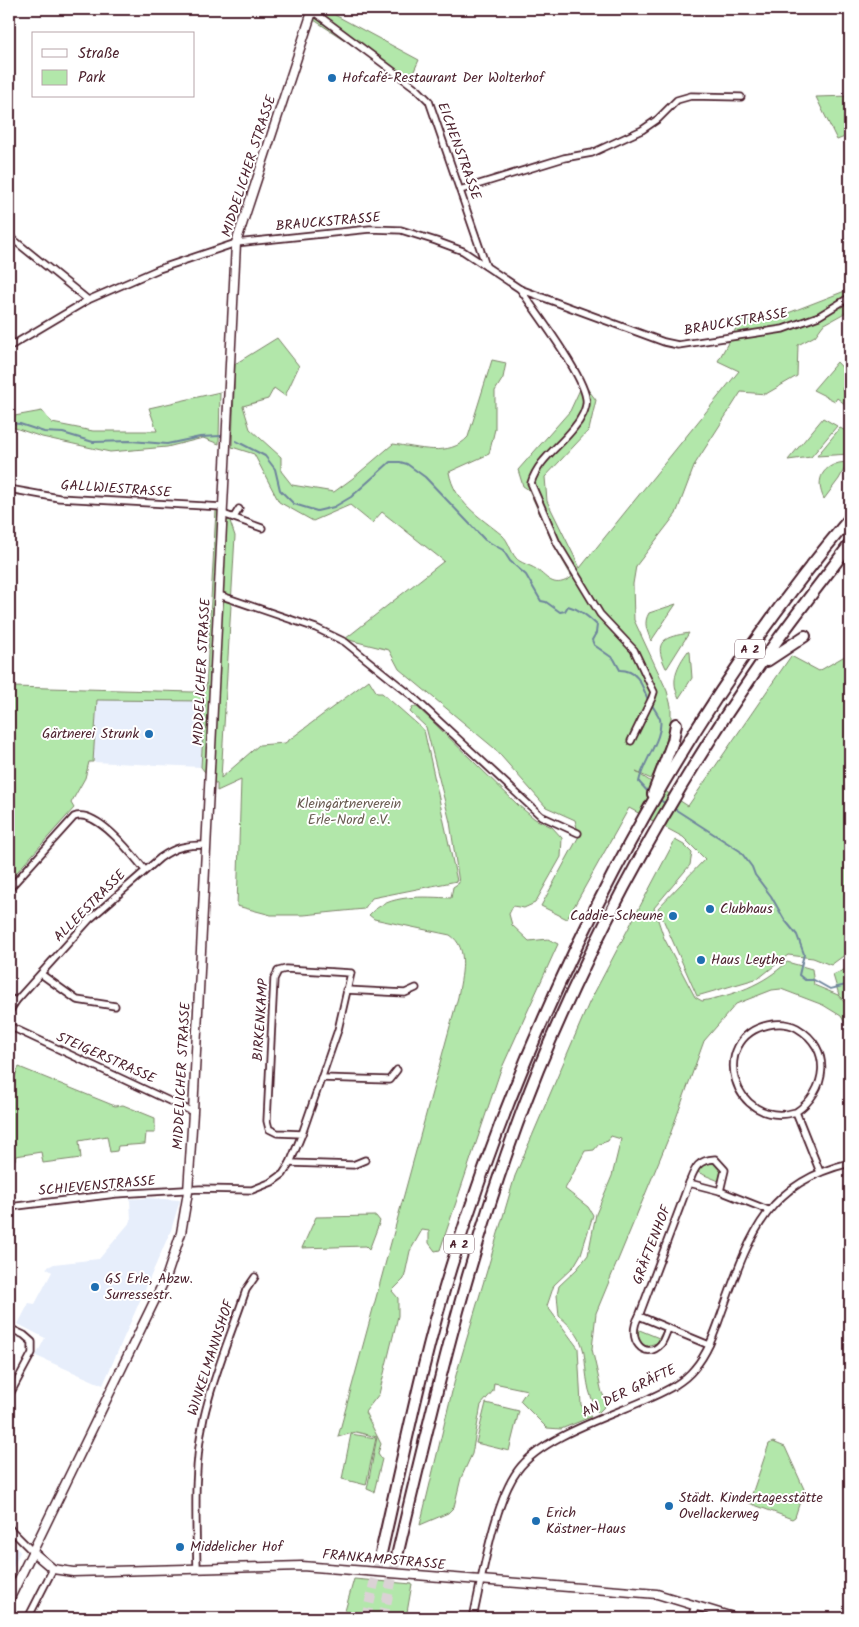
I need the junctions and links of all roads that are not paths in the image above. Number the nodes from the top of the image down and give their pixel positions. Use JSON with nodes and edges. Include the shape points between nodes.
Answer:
{"nodes":[{"id":1,"x":312,"y":10,"type":"edge"},
{"id":2,"x":741,"y":98,"type":"dead end"},
{"id":3,"x":460,"y":190,"type":"junction"},
{"id":4,"x":9,"y":236,"type":"edge"},
{"id":5,"x":236,"y":243,"type":"junction"},
{"id":6,"x":486,"y":266,"type":"junction"},
{"id":7,"x":520,"y":289,"type":"junction"},
{"id":8,"x":850,"y":297,"type":"edge"},
{"id":9,"x":88,"y":300,"type":"junction"},
{"id":10,"x":9,"y":347,"type":"edge"},
{"id":11,"x":9,"y":489,"type":"edge"},
{"id":12,"x":239,"y":509,"type":"dead end"},
{"id":13,"x":223,"y":511,"type":"junction"},
{"id":14,"x":234,"y":517,"type":"junction"},
{"id":15,"x":850,"y":518,"type":"edge"},
{"id":16,"x":262,"y":528,"type":"dead end"},
{"id":17,"x":850,"y":544,"type":"edge"},
{"id":18,"x":219,"y":595,"type":"junction"},
{"id":19,"x":805,"y":636,"type":"dead end"},
{"id":20,"x":760,"y":666,"type":"junction"},
{"id":21,"x":676,"y":724,"type":"dead end"},
{"id":22,"x":631,"y":741,"type":"dead end"},
{"id":23,"x":659,"y":788,"type":"junction"},
{"id":24,"x":578,"y":833,"type":"dead end"},
{"id":25,"x":205,"y":845,"type":"junction"},
{"id":26,"x":145,"y":870,"type":"junction"},
{"id":27,"x":9,"y":889,"type":"edge"},
{"id":28,"x":41,"y":974,"type":"junction"},
{"id":29,"x":416,"y":988,"type":"dead end"},
{"id":30,"x":346,"y":990,"type":"junction"},
{"id":31,"x":9,"y":998,"type":"edge"},
{"id":32,"x":16,"y":1001,"type":"junction"},
{"id":33,"x":115,"y":1006,"type":"dead end"},
{"id":34,"x":9,"y":1012,"type":"edge"},
{"id":35,"x":9,"y":1026,"type":"edge"},
{"id":36,"x":396,"y":1070,"type":"dead end"},
{"id":37,"x":321,"y":1078,"type":"junction"},
{"id":38,"x":194,"y":1112,"type":"junction"},
{"id":39,"x":796,"y":1112,"type":"junction"},
{"id":40,"x":302,"y":1134,"type":"junction"},
{"id":41,"x":365,"y":1160,"type":"dead end"},
{"id":42,"x":290,"y":1163,"type":"junction"},
{"id":43,"x":850,"y":1163,"type":"edge"},
{"id":44,"x":820,"y":1172,"type":"junction"},
{"id":45,"x":689,"y":1183,"type":"junction"},
{"id":46,"x":720,"y":1191,"type":"junction"},
{"id":47,"x":188,"y":1192,"type":"junction"},
{"id":48,"x":9,"y":1207,"type":"edge"},
{"id":49,"x":768,"y":1210,"type":"junction"},
{"id":50,"x":255,"y":1277,"type":"dead end"},
{"id":51,"x":639,"y":1316,"type":"junction"},
{"id":52,"x":9,"y":1328,"type":"edge"},
{"id":53,"x":668,"y":1329,"type":"junction"},
{"id":54,"x":709,"y":1345,"type":"junction"},
{"id":55,"x":9,"y":1396,"type":"edge"},
{"id":56,"x":9,"y":1528,"type":"edge"},
{"id":57,"x":33,"y":1552,"type":"junction"},
{"id":58,"x":381,"y":1554,"type":"tunnel mouth"},
{"id":59,"x":397,"y":1556,"type":"tunnel mouth"},
{"id":60,"x":53,"y":1569,"type":"junction"},
{"id":61,"x":197,"y":1569,"type":"junction"},
{"id":62,"x":482,"y":1580,"type":"junction"},
{"id":63,"x":9,"y":1600,"type":"edge"},
{"id":64,"x":695,"y":1606,"type":"junction"},
{"id":65,"x":28,"y":1618,"type":"edge"},
{"id":66,"x":473,"y":1618,"type":"edge"},
{"id":67,"x":691,"y":1618,"type":"edge"},
{"id":68,"x":736,"y":1618,"type":"edge"}],
"edges":[{"from":1,"to":3,"type":"street","name":"EICHENSTRASSE","via":[[417,89],[429,102]]},
{"from":1,"to":5,"type":"street","name":"MIDDELICHER STRASSE"},
{"from":2,"to":3,"type":"street","via":[[692,96],[677,100],[642,130],[592,153],[564,158]]},
{"from":3,"to":6,"type":"street","name":"EICHENSTRASSE"},
{"from":4,"to":9,"type":"street"},
{"from":5,"to":6,"type":"street","name":"BRAUCKSTRASSE","via":[[370,229],[401,230],[463,251]]},
{"from":5,"to":9,"type":"street","name":"BRAUCKSTRASSE","via":[[159,269]]},
{"from":5,"to":13,"type":"street","name":"MIDDELICHER STRASSE"},
{"from":6,"to":7,"type":"street","name":"BRAUCKSTRASSE"},
{"from":7,"to":8,"type":"street","name":"BRAUCKSTRASSE","via":[[678,345],[783,329],[819,316]]},
{"from":7,"to":22,"type":"street","via":[[571,366],[586,398],[585,409],[575,427],[537,468],[531,483],[557,543],[600,614],[634,650],[652,686],[652,698]]},
{"from":9,"to":10,"type":"street","name":"BRAUCKSTRASSE"},
{"from":11,"to":13,"type":"street","name":"GALLWIESTRASSE","via":[[59,498]]},
{"from":12,"to":14,"type":"street"},
{"from":13,"to":14,"type":"street"},
{"from":13,"to":18,"type":"street","name":"MIDDELICHER STRASSE"},
{"from":14,"to":16,"type":"street"},
{"from":15,"to":23,"type":"highway","number":"A 2","via":[[784,602]]},
{"from":17,"to":20,"type":"highway","number":"A 2"},
{"from":18,"to":24,"type":"street","via":[[316,628],[345,642],[412,696],[541,816]]},
{"from":18,"to":25,"type":"street","name":"MIDDELICHER STRASSE"},
{"from":19,"to":20,"type":"highway"},
{"from":20,"to":59,"type":"highway","number":"A 2","via":[[656,832],[570,999],[539,1070],[494,1190],[447,1344]]},
{"from":21,"to":23,"type":"highway"},
{"from":23,"to":58,"type":"highway","number":"A 2","via":[[555,992],[482,1175],[450,1270],[427,1354]]},
{"from":25,"to":26,"type":"street","name":"ALLEESTRASSE","via":[[184,845],[172,849]]},
{"from":25,"to":38,"type":"street","name":"MIDDELICHER STRASSE"},
{"from":26,"to":27,"type":"street","via":[[108,830],[94,819],[80,814]]},
{"from":26,"to":28,"type":"street","name":"ALLEESTRASSE","via":[[90,920]]},
{"from":28,"to":32,"type":"street","name":"ALLEESTRASSE"},
{"from":28,"to":33,"type":"street","via":[[77,1000]]},
{"from":29,"to":30,"type":"street","via":[[405,993]]},
{"from":30,"to":37,"type":"street","name":"BIRKENKAMP","via":[[338,1030]]},
{"from":30,"to":40,"type":"street","name":"BIRKENKAMP","via":[[351,974],[286,969],[278,971],[274,979],[267,1121],[269,1129],[277,1132]]},
{"from":31,"to":32,"type":"street"},
{"from":32,"to":34,"type":"street","name":"ALLEESTRASSE"},
{"from":35,"to":38,"type":"street","name":"STEIGERSTRASSE"},
{"from":36,"to":37,"type":"street","via":[[389,1080]]},
{"from":37,"to":40,"type":"street","name":"BIRKENKAMP"},
{"from":38,"to":47,"type":"street","name":"MIDDELICHER STRASSE"},
{"from":39,"to":39,"type":"street","via":[[811,1099],[821,1082],[823,1065],[818,1049],[805,1033],[785,1024],[755,1030],[737,1049],[733,1059],[739,1092],[764,1112]]},
{"from":39,"to":44,"type":"street"},
{"from":40,"to":42,"type":"street","name":"BIRKENKAMP"},
{"from":41,"to":42,"type":"street","via":[[354,1165]]},
{"from":42,"to":47,"type":"street","name":"BIRKENKAMP","via":[[272,1182],[252,1190]]},
{"from":43,"to":44,"type":"street","name":"AN DER GRÄFTE"},
{"from":44,"to":49,"type":"street","name":"AN DER GRÄFTE","via":[[790,1188]]},
{"from":45,"to":46,"type":"street"},
{"from":45,"to":46,"type":"street","name":"GRÄFTENHOF","via":[[695,1166],[702,1160],[715,1159],[724,1170]]},
{"from":45,"to":51,"type":"street","name":"GRÄFTENHOF"},
{"from":46,"to":49,"type":"street"},
{"from":47,"to":48,"type":"street","name":"SCHIEVENSTRASSE","via":[[116,1194]]},
{"from":47,"to":57,"type":"street","name":"MIDDELICHER STRASSE","via":[[181,1233],[167,1275]]},
{"from":49,"to":54,"type":"street","name":"AN DER GRÄFTE","via":[[752,1235]]},
{"from":50,"to":61,"type":"street","name":"WINKELMANNSHOF","via":[[246,1290],[204,1418],[197,1479]]},
{"from":51,"to":53,"type":"street"},
{"from":51,"to":53,"type":"street","name":"GRÄFTENHOF","via":[[632,1333],[640,1347],[655,1348]]},
{"from":52,"to":55,"type":"street","via":[[32,1342],[32,1353]]},
{"from":53,"to":54,"type":"street"},
{"from":54,"to":62,"type":"street","name":"AN DER GRÄFTE","via":[[694,1370],[676,1384],[545,1446],[518,1469],[505,1493]]},
{"from":56,"to":57,"type":"street"},
{"from":57,"to":60,"type":"street"},
{"from":57,"to":63,"type":"street","name":"MIDDELICHER STRASSE"},
{"from":60,"to":61,"type":"street","name":"FRANKAMPSTRASSE","via":[[72,1572]]},
{"from":60,"to":65,"type":"street"},
{"from":61,"to":62,"type":"street","name":"FRANKAMPSTRASSE","via":[[291,1565]]},
{"from":62,"to":64,"type":"street","name":"FRANKAMPSTRASSE","via":[[657,1594]]},
{"from":62,"to":66,"type":"street","name":"AN DER GRÄFTE"},
{"from":64,"to":67,"type":"street"},
{"from":64,"to":68,"type":"street","name":"FRANKAMPSTRASSE"}]}
